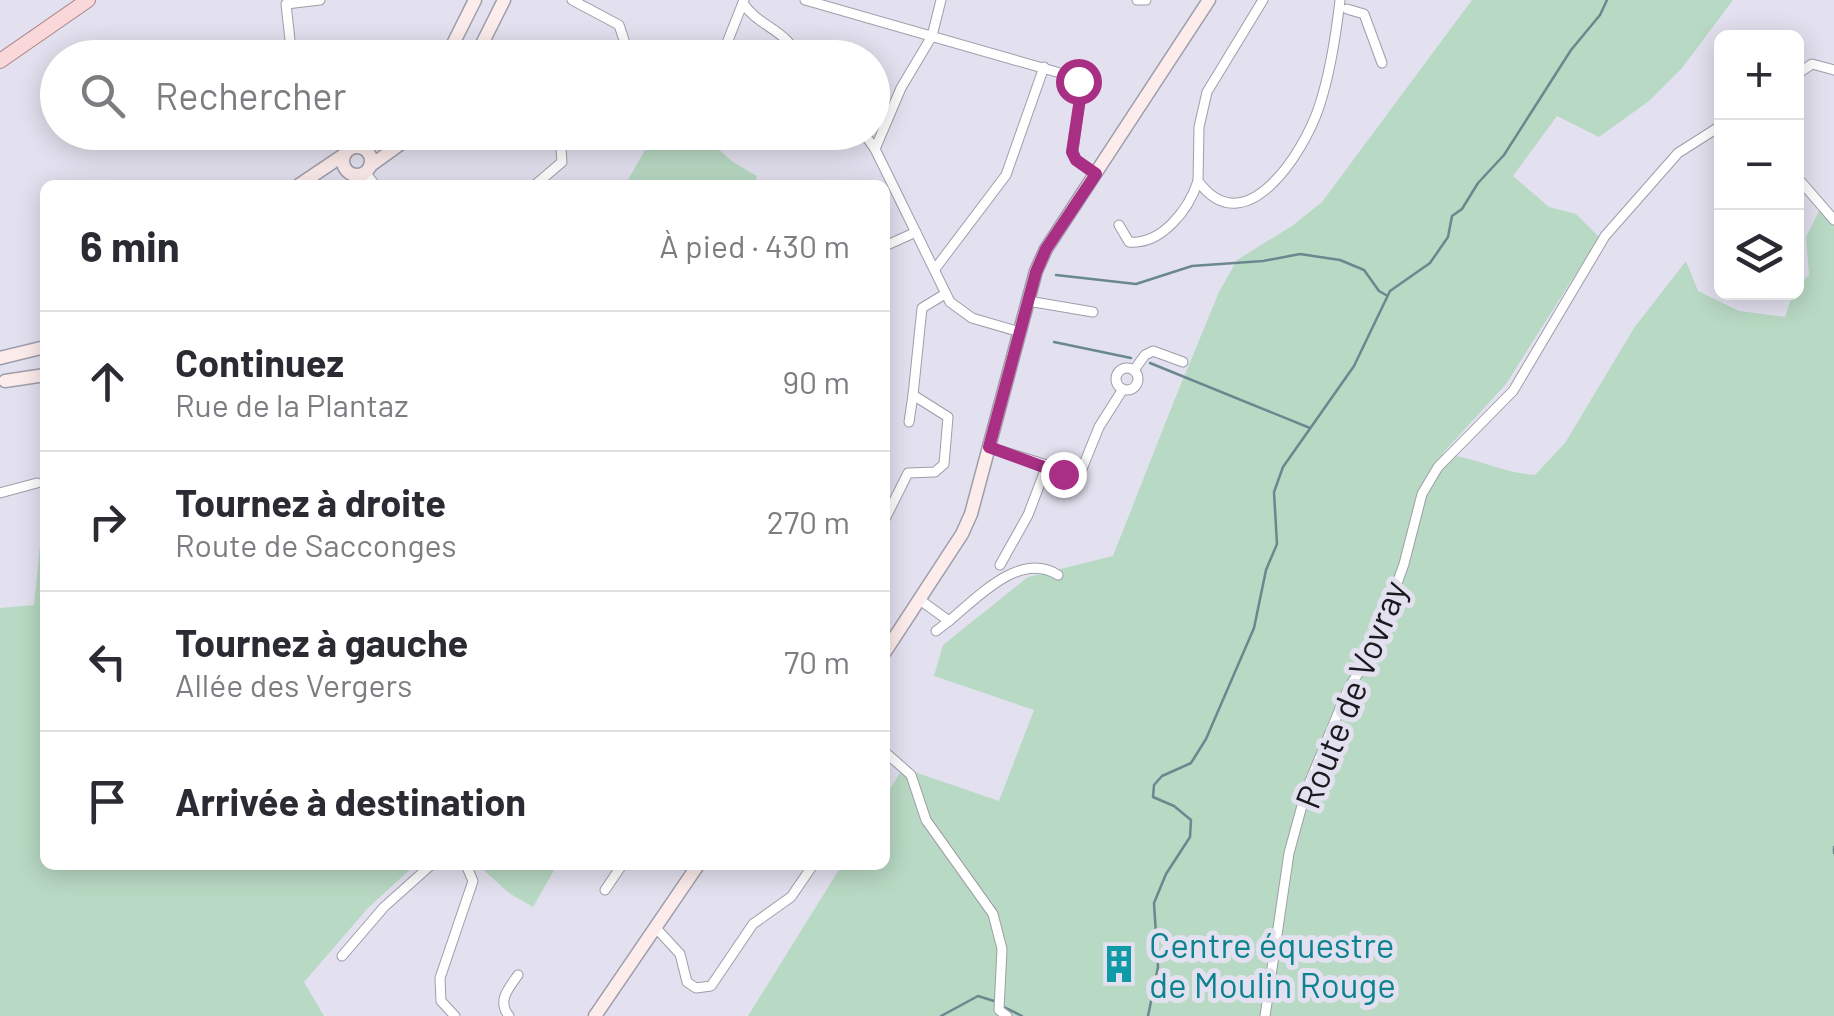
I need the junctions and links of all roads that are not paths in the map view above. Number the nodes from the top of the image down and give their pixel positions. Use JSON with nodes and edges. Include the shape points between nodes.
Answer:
{"nodes":[{"id":1,"x":73,"y":0,"type":"edge"},
{"id":2,"x":88,"y":0,"type":"edge"},
{"id":3,"x":320,"y":0,"type":"edge"},
{"id":4,"x":475,"y":0,"type":"edge"},
{"id":5,"x":504,"y":0,"type":"edge"},
{"id":6,"x":572,"y":0,"type":"edge"},
{"id":7,"x":805,"y":0,"type":"edge"},
{"id":8,"x":941,"y":0,"type":"edge"},
{"id":9,"x":1137,"y":0,"type":"edge"},
{"id":10,"x":1146,"y":0,"type":"edge"},
{"id":11,"x":1210,"y":0,"type":"edge"},
{"id":12,"x":1264,"y":0,"type":"edge"},
{"id":13,"x":286,"y":2,"type":"edge"},
{"id":14,"x":744,"y":2,"type":"edge"},
{"id":15,"x":1344,"y":5,"type":"edge"},
{"id":16,"x":932,"y":36,"type":"junction"},
{"id":17,"x":290,"y":40,"type":"edge"},
{"id":18,"x":455,"y":40,"type":"edge"},
{"id":19,"x":484,"y":40,"type":"edge"},
{"id":20,"x":624,"y":40,"type":"edge"},
{"id":21,"x":728,"y":40,"type":"edge"},
{"id":22,"x":787,"y":40,"type":"edge"},
{"id":23,"x":0,"y":51,"type":"edge"},
{"id":24,"x":0,"y":61,"type":"edge"},
{"id":25,"x":1382,"y":62,"type":"dead end"},
{"id":26,"x":1044,"y":68,"type":"junction"},
{"id":27,"x":1804,"y":70,"type":"edge"},
{"id":28,"x":1834,"y":70,"type":"edge"},
{"id":29,"x":890,"y":114,"type":"edge"},
{"id":30,"x":1714,"y":129,"type":"edge"},
{"id":31,"x":349,"y":150,"type":"junction"},
{"id":32,"x":392,"y":150,"type":"edge"},
{"id":33,"x":562,"y":150,"type":"edge"},
{"id":34,"x":875,"y":150,"type":"edge"},
{"id":35,"x":365,"y":171,"type":"junction"},
{"id":36,"x":1096,"y":174,"type":"junction"},
{"id":37,"x":306,"y":180,"type":"edge"},
{"id":38,"x":353,"y":180,"type":"edge"},
{"id":39,"x":371,"y":180,"type":"edge"},
{"id":40,"x":541,"y":180,"type":"edge"},
{"id":41,"x":1198,"y":182,"type":"junction"},
{"id":42,"x":1804,"y":185,"type":"edge"},
{"id":43,"x":1834,"y":220,"type":"edge"},
{"id":44,"x":1120,"y":225,"type":"dead end"},
{"id":45,"x":916,"y":232,"type":"junction"},
{"id":46,"x":890,"y":244,"type":"edge"},
{"id":47,"x":935,"y":270,"type":"junction"},
{"id":48,"x":945,"y":294,"type":"junction"},
{"id":49,"x":1028,"y":301,"type":"junction"},
{"id":50,"x":1093,"y":312,"type":"dead end"},
{"id":51,"x":1020,"y":332,"type":"junction"},
{"id":52,"x":40,"y":348,"type":"edge"},
{"id":53,"x":0,"y":358,"type":"edge"},
{"id":54,"x":1183,"y":362,"type":"dead end"},
{"id":55,"x":40,"y":375,"type":"edge"},
{"id":56,"x":2,"y":382,"type":"edge"},
{"id":57,"x":912,"y":396,"type":"junction"},
{"id":58,"x":909,"y":422,"type":"dead end"},
{"id":59,"x":989,"y":447,"type":"junction"},
{"id":60,"x":1047,"y":465,"type":"junction"},
{"id":61,"x":37,"y":483,"type":"dead end"},
{"id":62,"x":0,"y":493,"type":"edge"},
{"id":63,"x":890,"y":509,"type":"edge"},
{"id":64,"x":1000,"y":565,"type":"dead end"},
{"id":65,"x":1058,"y":574,"type":"dead end"},
{"id":66,"x":920,"y":600,"type":"junction"},
{"id":67,"x":948,"y":621,"type":"junction"},
{"id":68,"x":936,"y":631,"type":"dead end"},
{"id":69,"x":890,"y":645,"type":"edge"},
{"id":70,"x":890,"y":756,"type":"edge"},
{"id":71,"x":425,"y":870,"type":"edge"},
{"id":72,"x":468,"y":870,"type":"edge"},
{"id":73,"x":619,"y":870,"type":"edge"},
{"id":74,"x":695,"y":870,"type":"edge"},
{"id":75,"x":810,"y":870,"type":"edge"},
{"id":76,"x":605,"y":890,"type":"dead end"},
{"id":77,"x":656,"y":928,"type":"junction"},
{"id":78,"x":342,"y":956,"type":"dead end"},
{"id":79,"x":518,"y":975,"type":"dead end"},
{"id":80,"x":1003,"y":1013,"type":"edge"},
{"id":81,"x":455,"y":1016,"type":"edge"},
{"id":82,"x":508,"y":1016,"type":"edge"},
{"id":83,"x":595,"y":1016,"type":"edge"},
{"id":84,"x":1265,"y":1016,"type":"edge"}],
"edges":[{"from":1,"to":23,"type":"main road"},
{"from":2,"to":24,"type":"main road"},
{"from":3,"to":13,"type":"street"},
{"from":4,"to":18,"type":"street"},
{"from":5,"to":19,"type":"street"},
{"from":6,"to":20,"type":"street","via":[[619,25]]},
{"from":7,"to":16,"type":"street"},
{"from":8,"to":16,"type":"street"},
{"from":9,"to":10,"type":"street"},
{"from":11,"to":36,"type":"street"},
{"from":12,"to":41,"type":"street","via":[[1208,92],[1199,127]]},
{"from":13,"to":17,"type":"street"},
{"from":14,"to":21,"type":"street"},
{"from":14,"to":22,"type":"street","via":[[752,16]]},
{"from":15,"to":25,"type":"street","via":[[1364,14]]},
{"from":15,"to":41,"type":"street","via":[[1318,110],[1291,161],[1242,204],[1220,203]]},
{"from":16,"to":26,"type":"street"},
{"from":16,"to":29,"type":"street"},
{"from":26,"to":36,"type":"street","via":[[1078,81],[1072,152]]},
{"from":26,"to":47,"type":"street","via":[[1006,176]]},
{"from":27,"to":28,"type":"street","via":[[1812,64]]},
{"from":30,"to":84,"type":"street","name":"Route de Vovray","via":[[1685,146],[1606,236],[1513,391],[1438,467],[1422,494],[1390,606],[1306,792]]},
{"from":31,"to":35,"type":"street","via":[[368,152]]},
{"from":31,"to":35,"type":"street","via":[[345,168]]},
{"from":31,"to":37,"type":"street"},
{"from":32,"to":35,"type":"street"},
{"from":33,"to":40,"type":"street","via":[[562,162]]},
{"from":34,"to":45,"type":"street"},
{"from":35,"to":38,"type":"street"},
{"from":35,"to":39,"type":"street"},
{"from":36,"to":49,"type":"street","via":[[1046,249]]},
{"from":41,"to":44,"type":"street","via":[[1184,210],[1159,234],[1129,242]]},
{"from":42,"to":43,"type":"street"},
{"from":45,"to":46,"type":"street"},
{"from":45,"to":47,"type":"street"},
{"from":47,"to":48,"type":"street"},
{"from":48,"to":51,"type":"street","via":[[962,313]]},
{"from":48,"to":57,"type":"street","via":[[922,308]]},
{"from":49,"to":50,"type":"street"},
{"from":49,"to":51,"type":"street"},
{"from":51,"to":59,"type":"street"},
{"from":52,"to":53,"type":"street"},
{"from":53,"to":56,"type":"street","via":[[9,370]]},
{"from":54,"to":60,"type":"street","via":[[1153,350],[1144,355],[1134,370],[1137,384],[1122,389],[1082,468],[1070,475]]},
{"from":55,"to":56,"type":"street"},
{"from":57,"to":58,"type":"street"},
{"from":57,"to":63,"type":"street","via":[[948,417],[944,464],[934,472],[908,473]]},
{"from":59,"to":60,"type":"street"},
{"from":59,"to":66,"type":"street","via":[[962,534]]},
{"from":60,"to":64,"type":"street"},
{"from":61,"to":62,"type":"street"},
{"from":65,"to":67,"type":"street","via":[[1044,567],[1017,571]]},
{"from":66,"to":67,"type":"street"},
{"from":66,"to":69,"type":"street"},
{"from":67,"to":68,"type":"street"},
{"from":70,"to":80,"type":"street","via":[[911,775],[926,820],[993,914],[1002,950]]},
{"from":71,"to":78,"type":"street"},
{"from":72,"to":81,"type":"street","via":[[472,882],[440,978],[440,1001]]},
{"from":73,"to":76,"type":"street"},
{"from":74,"to":77,"type":"street"},
{"from":75,"to":77,"type":"street","via":[[791,897],[753,924],[707,988],[688,982],[680,954]]},
{"from":77,"to":83,"type":"street"},
{"from":79,"to":82,"type":"street","via":[[503,999]]}]}
